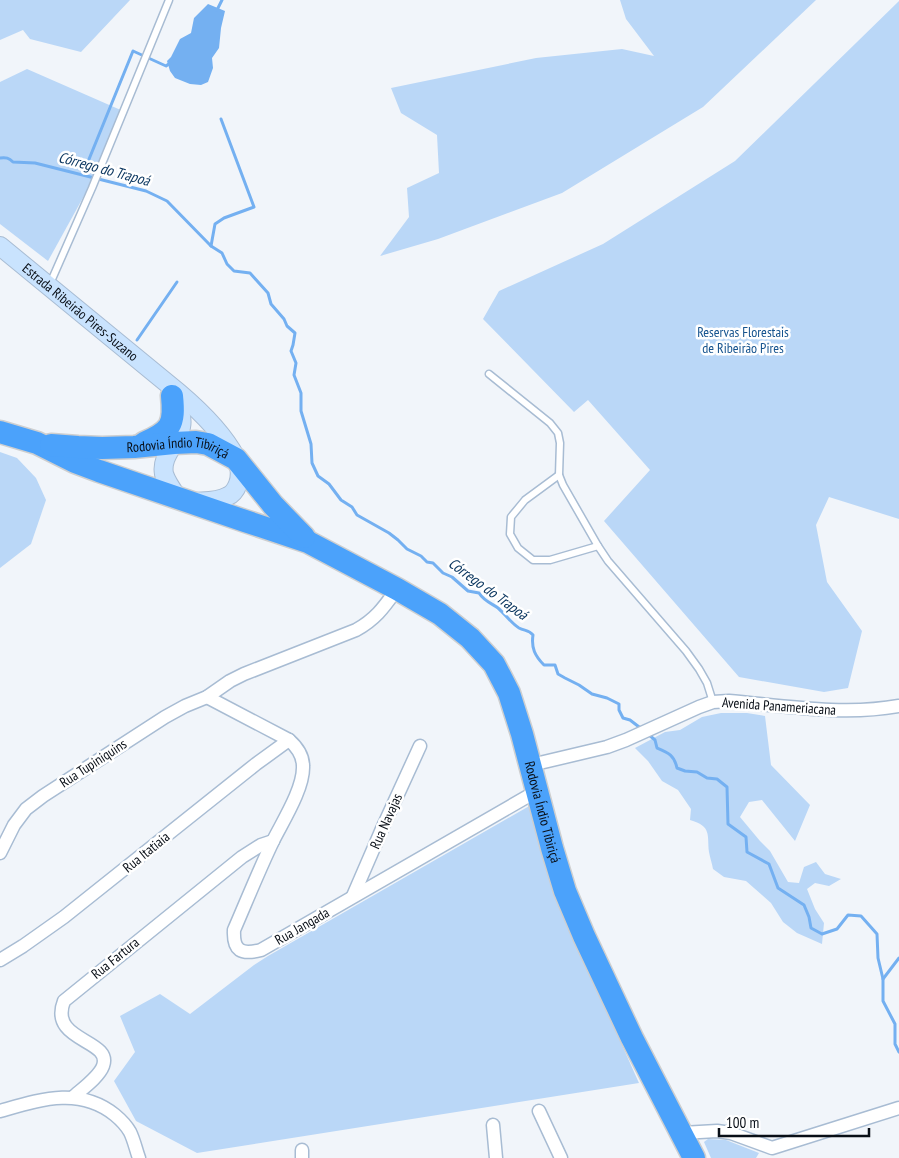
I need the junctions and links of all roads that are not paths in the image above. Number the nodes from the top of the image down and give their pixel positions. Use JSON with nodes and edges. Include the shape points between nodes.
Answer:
{"nodes":[{"id":1,"x":169,"y":0,"type":"edge"},
{"id":2,"x":0,"y":246,"type":"edge"},
{"id":3,"x":49,"y":287,"type":"junction"},
{"id":4,"x":489,"y":374,"type":"dead end"},
{"id":5,"x":166,"y":387,"type":"junction"},
{"id":6,"x":0,"y":432,"type":"edge"},
{"id":7,"x":37,"y":443,"type":"junction"},
{"id":8,"x":174,"y":443,"type":"junction"},
{"id":9,"x":134,"y":447,"type":"junction"},
{"id":10,"x":236,"y":459,"type":"junction"},
{"id":11,"x":560,"y":475,"type":"junction"},
{"id":12,"x":184,"y":500,"type":"junction"},
{"id":13,"x":308,"y":542,"type":"junction"},
{"id":14,"x":598,"y":546,"type":"junction"},
{"id":15,"x":397,"y":589,"type":"junction"},
{"id":16,"x":207,"y":697,"type":"junction"},
{"id":17,"x":713,"y":702,"type":"junction"},
{"id":18,"x":899,"y":706,"type":"edge"},
{"id":19,"x":288,"y":740,"type":"junction"},
{"id":20,"x":420,"y":746,"type":"dead end"},
{"id":21,"x":531,"y":765,"type":"junction"},
{"id":22,"x":537,"y":791,"type":"junction"},
{"id":23,"x":273,"y":842,"type":"junction"},
{"id":24,"x":0,"y":853,"type":"edge"},
{"id":25,"x":353,"y":896,"type":"junction"},
{"id":26,"x":0,"y":960,"type":"edge"},
{"id":27,"x":73,"y":1098,"type":"junction"},
{"id":28,"x":899,"y":1108,"type":"edge"},
{"id":29,"x":0,"y":1111,"type":"edge"},
{"id":30,"x":539,"y":1111,"type":"dead end"},
{"id":31,"x":493,"y":1125,"type":"dead end"},
{"id":32,"x":682,"y":1133,"type":"junction"},
{"id":33,"x":769,"y":1153,"type":"edge"},
{"id":34,"x":139,"y":1158,"type":"edge"},
{"id":35,"x":496,"y":1158,"type":"edge"},
{"id":36,"x":561,"y":1158,"type":"edge"},
{"id":37,"x":694,"y":1158,"type":"edge"}],
"edges":[{"from":1,"to":3,"type":"lane"},
{"from":2,"to":3,"type":"main road","name":"Estrada Ribeirão Pires-Suzano"},
{"from":3,"to":5,"type":"main road","name":"Estrada Ribeirão Pires-Suzano"},
{"from":4,"to":11,"type":"lane","via":[[558,433]]},
{"from":5,"to":8,"type":"main road","via":[[181,416],[182,424]]},
{"from":5,"to":9,"type":"highway","via":[[172,421],[167,430],[156,438]]},
{"from":5,"to":10,"type":"main road","name":"Estrada Ribeirão Pires-Suzano","via":[[198,410]]},
{"from":6,"to":7,"type":"highway","name":"Rodovia Índio Tibiriçá"},
{"from":7,"to":9,"type":"highway","name":"Rodovia Índio Tibiriçá"},
{"from":7,"to":12,"type":"highway","name":"Rodovia Índio Tibiriçá","via":[[75,462]]},
{"from":8,"to":9,"type":"highway","name":"Rodovia Índio Tibiriçá"},
{"from":8,"to":10,"type":"highway","name":"Rodovia Índio Tibiriçá","via":[[208,444]]},
{"from":8,"to":12,"type":"main road","via":[[163,468],[170,486]]},
{"from":10,"to":12,"type":"main road","via":[[239,477],[235,491],[229,496]]},
{"from":10,"to":13,"type":"highway","name":"Rodovia Índio Tibiriçá","via":[[273,506]]},
{"from":11,"to":14,"type":"lane"},
{"from":11,"to":14,"type":"lane","via":[[525,500],[511,517],[510,534],[518,548],[533,560],[550,560]]},
{"from":12,"to":13,"type":"highway","name":"Rodovia Índio Tibiriçá"},
{"from":13,"to":15,"type":"highway","name":"Rodovia Índio Tibiriçá"},
{"from":14,"to":17,"type":"lane","via":[[686,650],[707,683]]},
{"from":15,"to":16,"type":"street","name":"Rua Tupiniquins","via":[[369,623],[230,680]]},
{"from":15,"to":21,"type":"highway","name":"Rodovia Índio Tibiriçá","via":[[440,614],[470,638],[494,664],[509,692]]},
{"from":16,"to":19,"type":"street"},
{"from":16,"to":24,"type":"street","name":"Rua Tupiniquins","via":[[165,717],[43,796],[26,809]]},
{"from":17,"to":18,"type":"street","name":"Avenida Panameriacana","via":[[846,711]]},
{"from":17,"to":21,"type":"street","name":"Avenida Panameriacana","via":[[606,747]]},
{"from":19,"to":23,"type":"street","name":"Rua Jangada","via":[[300,753],[302,777]]},
{"from":19,"to":26,"type":"street","name":"Rua Itatiaia","via":[[64,917]]},
{"from":20,"to":25,"type":"street","name":"Rua Navajas"},
{"from":21,"to":22,"type":"highway","name":"Rodovia Índio Tibiriçá"},
{"from":22,"to":25,"type":"street","name":"Rua Jangada"},
{"from":22,"to":32,"type":"highway","name":"Rodovia Índio Tibiriçá","via":[[566,891],[584,936]]},
{"from":23,"to":25,"type":"street","name":"Rua Jangada","via":[[234,930],[233,940],[237,948],[243,952],[261,950]]},
{"from":23,"to":27,"type":"street","name":"Rua Fartura","via":[[260,845],[242,857],[64,1001],[61,1009],[64,1025],[98,1050],[104,1060],[100,1072]]},
{"from":27,"to":29,"type":"street","via":[[50,1099]]},
{"from":27,"to":34,"type":"street","via":[[96,1104],[122,1121],[130,1132]]},
{"from":28,"to":33,"type":"street"},
{"from":30,"to":36,"type":"street"},
{"from":31,"to":35,"type":"street"},
{"from":32,"to":33,"type":"street","via":[[731,1133]]},
{"from":32,"to":37,"type":"highway","name":"Rodovia Índio Tibiriçá"}]}
